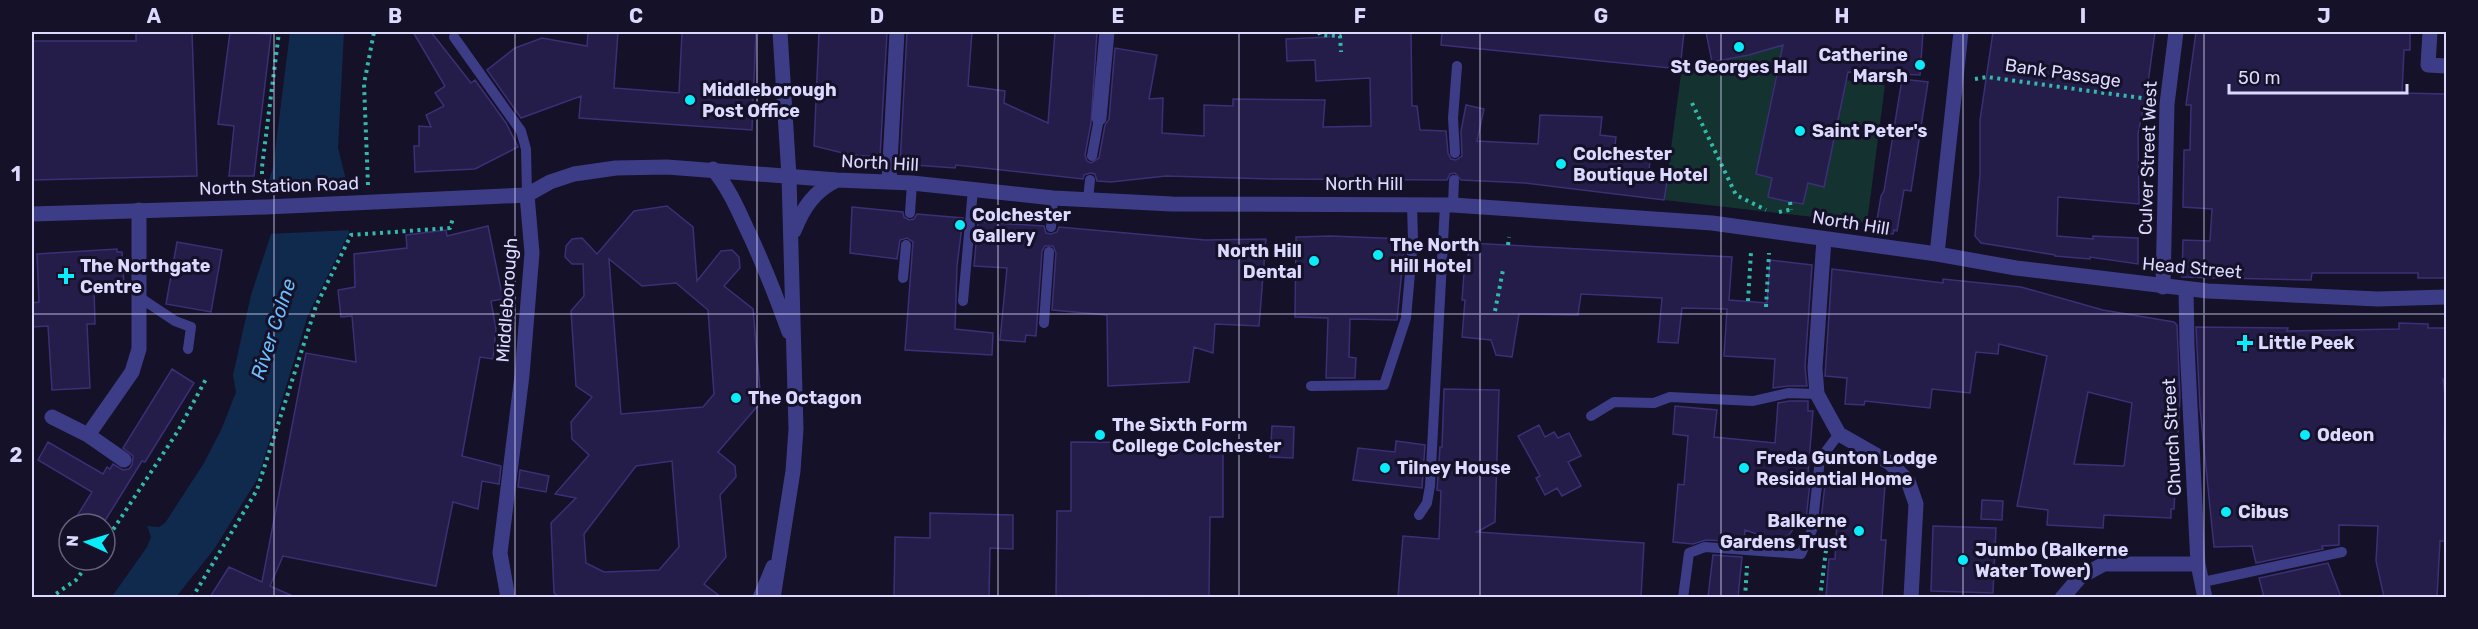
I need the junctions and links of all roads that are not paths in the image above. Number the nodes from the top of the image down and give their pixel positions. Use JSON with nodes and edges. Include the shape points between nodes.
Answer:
{"nodes":[{"id":1,"x":780,"y":32,"type":"edge"},
{"id":2,"x":897,"y":32,"type":"edge"},
{"id":3,"x":1107,"y":32,"type":"edge"},
{"id":4,"x":1961,"y":32,"type":"edge"},
{"id":5,"x":2176,"y":32,"type":"edge"},
{"id":6,"x":2430,"y":32,"type":"edge"},
{"id":7,"x":454,"y":37,"type":"dead end"},
{"id":8,"x":1457,"y":66,"type":"dead end"},
{"id":9,"x":2446,"y":66,"type":"edge"},
{"id":10,"x":1099,"y":118,"type":"joint"},
{"id":11,"x":1455,"y":153,"type":"dead end"},
{"id":12,"x":1092,"y":156,"type":"dead end"},
{"id":13,"x":713,"y":170,"type":"junction"},
{"id":14,"x":789,"y":177,"type":"junction"},
{"id":15,"x":837,"y":180,"type":"junction"},
{"id":16,"x":1090,"y":180,"type":"dead end"},
{"id":17,"x":1454,"y":180,"type":"dead end"},
{"id":18,"x":889,"y":182,"type":"junction"},
{"id":19,"x":912,"y":183,"type":"junction"},
{"id":20,"x":973,"y":189,"type":"junction"},
{"id":21,"x":527,"y":195,"type":"junction"},
{"id":22,"x":1053,"y":198,"type":"junction"},
{"id":23,"x":1088,"y":199,"type":"junction"},
{"id":24,"x":1412,"y":204,"type":"junction"},
{"id":25,"x":1449,"y":205,"type":"junction"},
{"id":26,"x":139,"y":210,"type":"junction"},
{"id":27,"x":910,"y":213,"type":"dead end"},
{"id":28,"x":32,"y":214,"type":"edge"},
{"id":29,"x":1051,"y":227,"type":"dead end"},
{"id":30,"x":792,"y":237,"type":"junction"},
{"id":31,"x":1824,"y":238,"type":"junction"},
{"id":32,"x":906,"y":245,"type":"dead end"},
{"id":33,"x":1049,"y":252,"type":"dead end"},
{"id":34,"x":1937,"y":254,"type":"junction"},
{"id":35,"x":903,"y":278,"type":"dead end"},
{"id":36,"x":2163,"y":287,"type":"junction"},
{"id":37,"x":2186,"y":289,"type":"junction"},
{"id":38,"x":139,"y":297,"type":"junction"},
{"id":39,"x":2446,"y":297,"type":"edge"},
{"id":40,"x":963,"y":301,"type":"dead end"},
{"id":41,"x":1044,"y":323,"type":"dead end"},
{"id":42,"x":794,"y":343,"type":"junction"},
{"id":43,"x":188,"y":350,"type":"dead end"},
{"id":44,"x":1311,"y":386,"type":"dead end"},
{"id":45,"x":1817,"y":394,"type":"junction"},
{"id":46,"x":1591,"y":416,"type":"dead end"},
{"id":47,"x":52,"y":417,"type":"dead end"},
{"id":48,"x":1839,"y":434,"type":"junction"},
{"id":49,"x":88,"y":435,"type":"junction"},
{"id":50,"x":124,"y":460,"type":"dead end"},
{"id":51,"x":1419,"y":515,"type":"dead end"},
{"id":52,"x":783,"y":543,"type":"junction"},
{"id":53,"x":2342,"y":552,"type":"dead end"},
{"id":54,"x":2198,"y":564,"type":"junction"},
{"id":55,"x":2204,"y":590,"type":"edge"},
{"id":56,"x":508,"y":597,"type":"edge"},
{"id":57,"x":760,"y":597,"type":"edge"},
{"id":58,"x":773,"y":597,"type":"edge"},
{"id":59,"x":1683,"y":597,"type":"edge"},
{"id":60,"x":1911,"y":597,"type":"edge"},
{"id":61,"x":2062,"y":597,"type":"edge"}],
"edges":[{"from":1,"to":14,"type":"street"},
{"from":2,"to":18,"type":"street"},
{"from":3,"to":10,"type":"street"},
{"from":4,"to":34,"type":"street"},
{"from":5,"to":36,"type":"street","name":"Culver Street West","via":[[2167,104]]},
{"from":6,"to":9,"type":"street","via":[[2428,65]]},
{"from":7,"to":21,"type":"lane","via":[[521,131],[526,149]]},
{"from":8,"to":11,"type":"lane"},
{"from":10,"to":12,"type":"lane"},
{"from":13,"to":14,"type":"street"},
{"from":13,"to":21,"type":"street","via":[[667,166],[616,168],[574,174]]},
{"from":13,"to":42,"type":"street","via":[[752,239]]},
{"from":14,"to":15,"type":"street","name":"North Hill"},
{"from":14,"to":30,"type":"street"},
{"from":15,"to":18,"type":"street","name":"North Hill"},
{"from":15,"to":30,"type":"street","via":[[807,203]]},
{"from":16,"to":23,"type":"lane"},
{"from":17,"to":25,"type":"lane"},
{"from":18,"to":19,"type":"street","name":"North Hill"},
{"from":19,"to":20,"type":"street","name":"North Hill"},
{"from":19,"to":27,"type":"lane"},
{"from":20,"to":22,"type":"street","name":"North Hill"},
{"from":20,"to":40,"type":"lane"},
{"from":21,"to":26,"type":"street","name":"North Station Road"},
{"from":21,"to":56,"type":"street","name":"Middleborough","via":[[532,253],[500,553]]},
{"from":22,"to":23,"type":"street","name":"North Hill"},
{"from":22,"to":29,"type":"lane"},
{"from":23,"to":24,"type":"street","name":"North Hill","via":[[1172,204]]},
{"from":24,"to":25,"type":"street","name":"North Hill"},
{"from":24,"to":44,"type":"lane","via":[[1406,318],[1384,385]]},
{"from":25,"to":31,"type":"street","name":"North Hill","via":[[1712,223]]},
{"from":25,"to":51,"type":"lane","via":[[1430,486],[1427,503]]},
{"from":26,"to":28,"type":"street","name":"North Station Road"},
{"from":26,"to":38,"type":"street"},
{"from":30,"to":42,"type":"street"},
{"from":31,"to":34,"type":"street","name":"North Hill"},
{"from":31,"to":45,"type":"street","via":[[1815,368]]},
{"from":32,"to":35,"type":"lane"},
{"from":33,"to":41,"type":"lane"},
{"from":34,"to":36,"type":"street","name":"Head Street"},
{"from":36,"to":37,"type":"street","name":"Head Street"},
{"from":37,"to":39,"type":"street","name":"Head Street","via":[[2319,297]]},
{"from":37,"to":54,"type":"street","name":"Church Street"},
{"from":38,"to":43,"type":"lane","via":[[191,327]]},
{"from":38,"to":49,"type":"street","via":[[139,349],[132,372]]},
{"from":42,"to":52,"type":"street","via":[[796,429]]},
{"from":45,"to":46,"type":"lane","via":[[1788,393],[1753,401],[1670,397],[1654,403],[1614,402]]},
{"from":45,"to":48,"type":"street"},
{"from":47,"to":49,"type":"street"},
{"from":48,"to":59,"type":"lane","via":[[1821,459],[1812,530],[1801,554],[1705,548],[1689,553]]},
{"from":48,"to":60,"type":"street","via":[[1890,463],[1908,481],[1916,504]]},
{"from":49,"to":50,"type":"street"},
{"from":52,"to":57,"type":"street"},
{"from":52,"to":58,"type":"street"},
{"from":53,"to":55,"type":"lane","name":"Church Street"},
{"from":54,"to":55,"type":"street","name":"Church Street"},
{"from":54,"to":61,"type":"street","via":[[2104,564],[2080,577]]}]}
